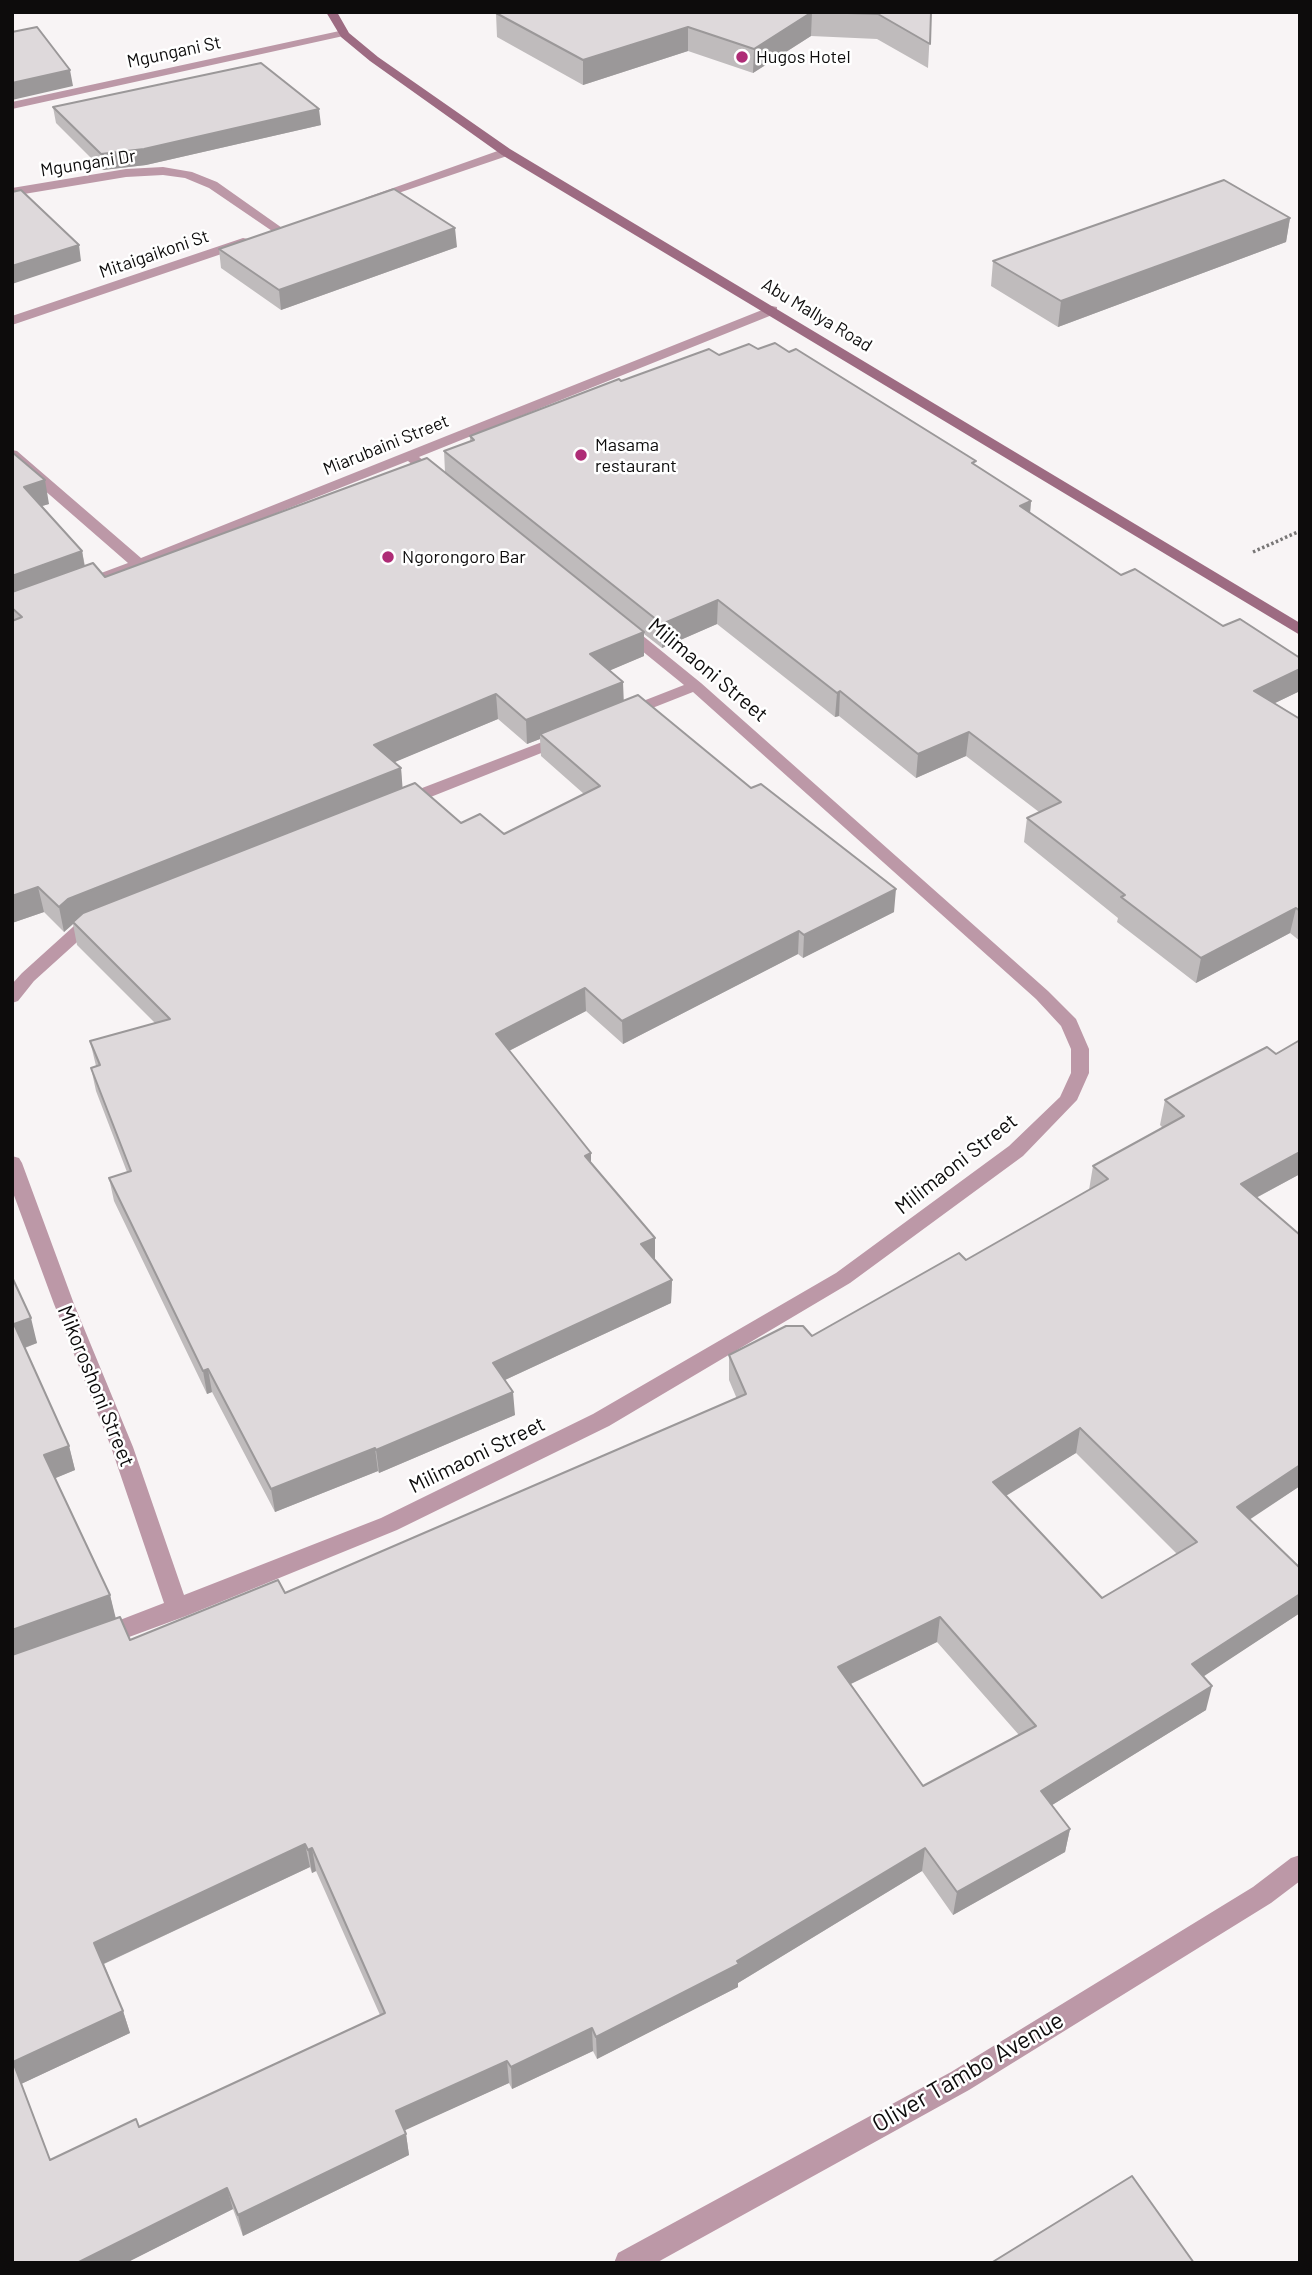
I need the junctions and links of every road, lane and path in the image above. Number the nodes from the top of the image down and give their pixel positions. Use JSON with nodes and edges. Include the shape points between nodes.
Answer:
{"nodes":[{"id":1,"x":331,"y":12,"type":"edge"},
{"id":2,"x":344,"y":33,"type":"junction"},
{"id":3,"x":12,"y":106,"type":"edge"},
{"id":4,"x":506,"y":152,"type":"junction"},
{"id":5,"x":12,"y":192,"type":"edge"},
{"id":6,"x":355,"y":204,"type":"edge"},
{"id":7,"x":273,"y":232,"type":"joint"},
{"id":8,"x":772,"y":310,"type":"junction"},
{"id":9,"x":12,"y":321,"type":"edge"},
{"id":10,"x":12,"y":454,"type":"edge"},
{"id":11,"x":410,"y":456,"type":"junction"},
{"id":12,"x":452,"y":490,"type":"edge"},
{"id":13,"x":139,"y":564,"type":"junction"},
{"id":14,"x":63,"y":592,"type":"edge"},
{"id":15,"x":610,"y":618,"type":"edge"},
{"id":16,"x":1300,"y":630,"type":"edge"},
{"id":17,"x":695,"y":686,"type":"junction"},
{"id":18,"x":605,"y":722,"type":"edge"},
{"id":19,"x":580,"y":732,"type":"edge"},
{"id":20,"x":387,"y":808,"type":"edge"},
{"id":21,"x":119,"y":915,"type":"edge"},
{"id":22,"x":12,"y":997,"type":"edge"},
{"id":23,"x":12,"y":1163,"type":"edge"},
{"id":24,"x":177,"y":1609,"type":"junction"},
{"id":25,"x":89,"y":1642,"type":"edge"},
{"id":26,"x":1300,"y":1866,"type":"edge"},
{"id":27,"x":628,"y":2263,"type":"edge"}],
"edges":[{"from":1,"to":2,"type":"main road","name":"Abu Mallya Road"},
{"from":2,"to":3,"type":"street","name":"Mgungani St"},
{"from":2,"to":4,"type":"main road","name":"Abu Mallya Road"},
{"from":4,"to":6,"type":"street"},
{"from":4,"to":8,"type":"main road","name":"Abu Mallya Road"},
{"from":5,"to":7,"type":"street","name":"Mgungani Dr","via":[[163,171],[213,185]]},
{"from":7,"to":9,"type":"street","name":"Mitaigaikoni St"},
{"from":8,"to":11,"type":"street","name":"Miarubaini Street"},
{"from":8,"to":16,"type":"main road","name":"Abu Mallya Road"},
{"from":10,"to":13,"type":"street"},
{"from":11,"to":12,"type":"street"},
{"from":11,"to":13,"type":"street","name":"Miarubaini Street"},
{"from":13,"to":14,"type":"street","name":"Miarubaini Street"},
{"from":15,"to":17,"type":"street","name":"Milimaoni Street"},
{"from":17,"to":18,"type":"street"},
{"from":17,"to":24,"type":"street","name":"Milimaoni Street","via":[[1069,1023],[1080,1049],[1080,1073],[1068,1100],[1016,1151],[843,1278],[601,1420],[388,1524]]},
{"from":19,"to":20,"type":"street"},
{"from":21,"to":22,"type":"street","via":[[80,930],[28,976]]},
{"from":23,"to":24,"type":"street","name":"Mikoroshoni Street","via":[[122,1447]]},
{"from":24,"to":25,"type":"street","name":"Milimaoni Street"},
{"from":26,"to":27,"type":"street","name":"Oliver Tambo Avenue","via":[[1262,1895],[960,2081]]}]}
